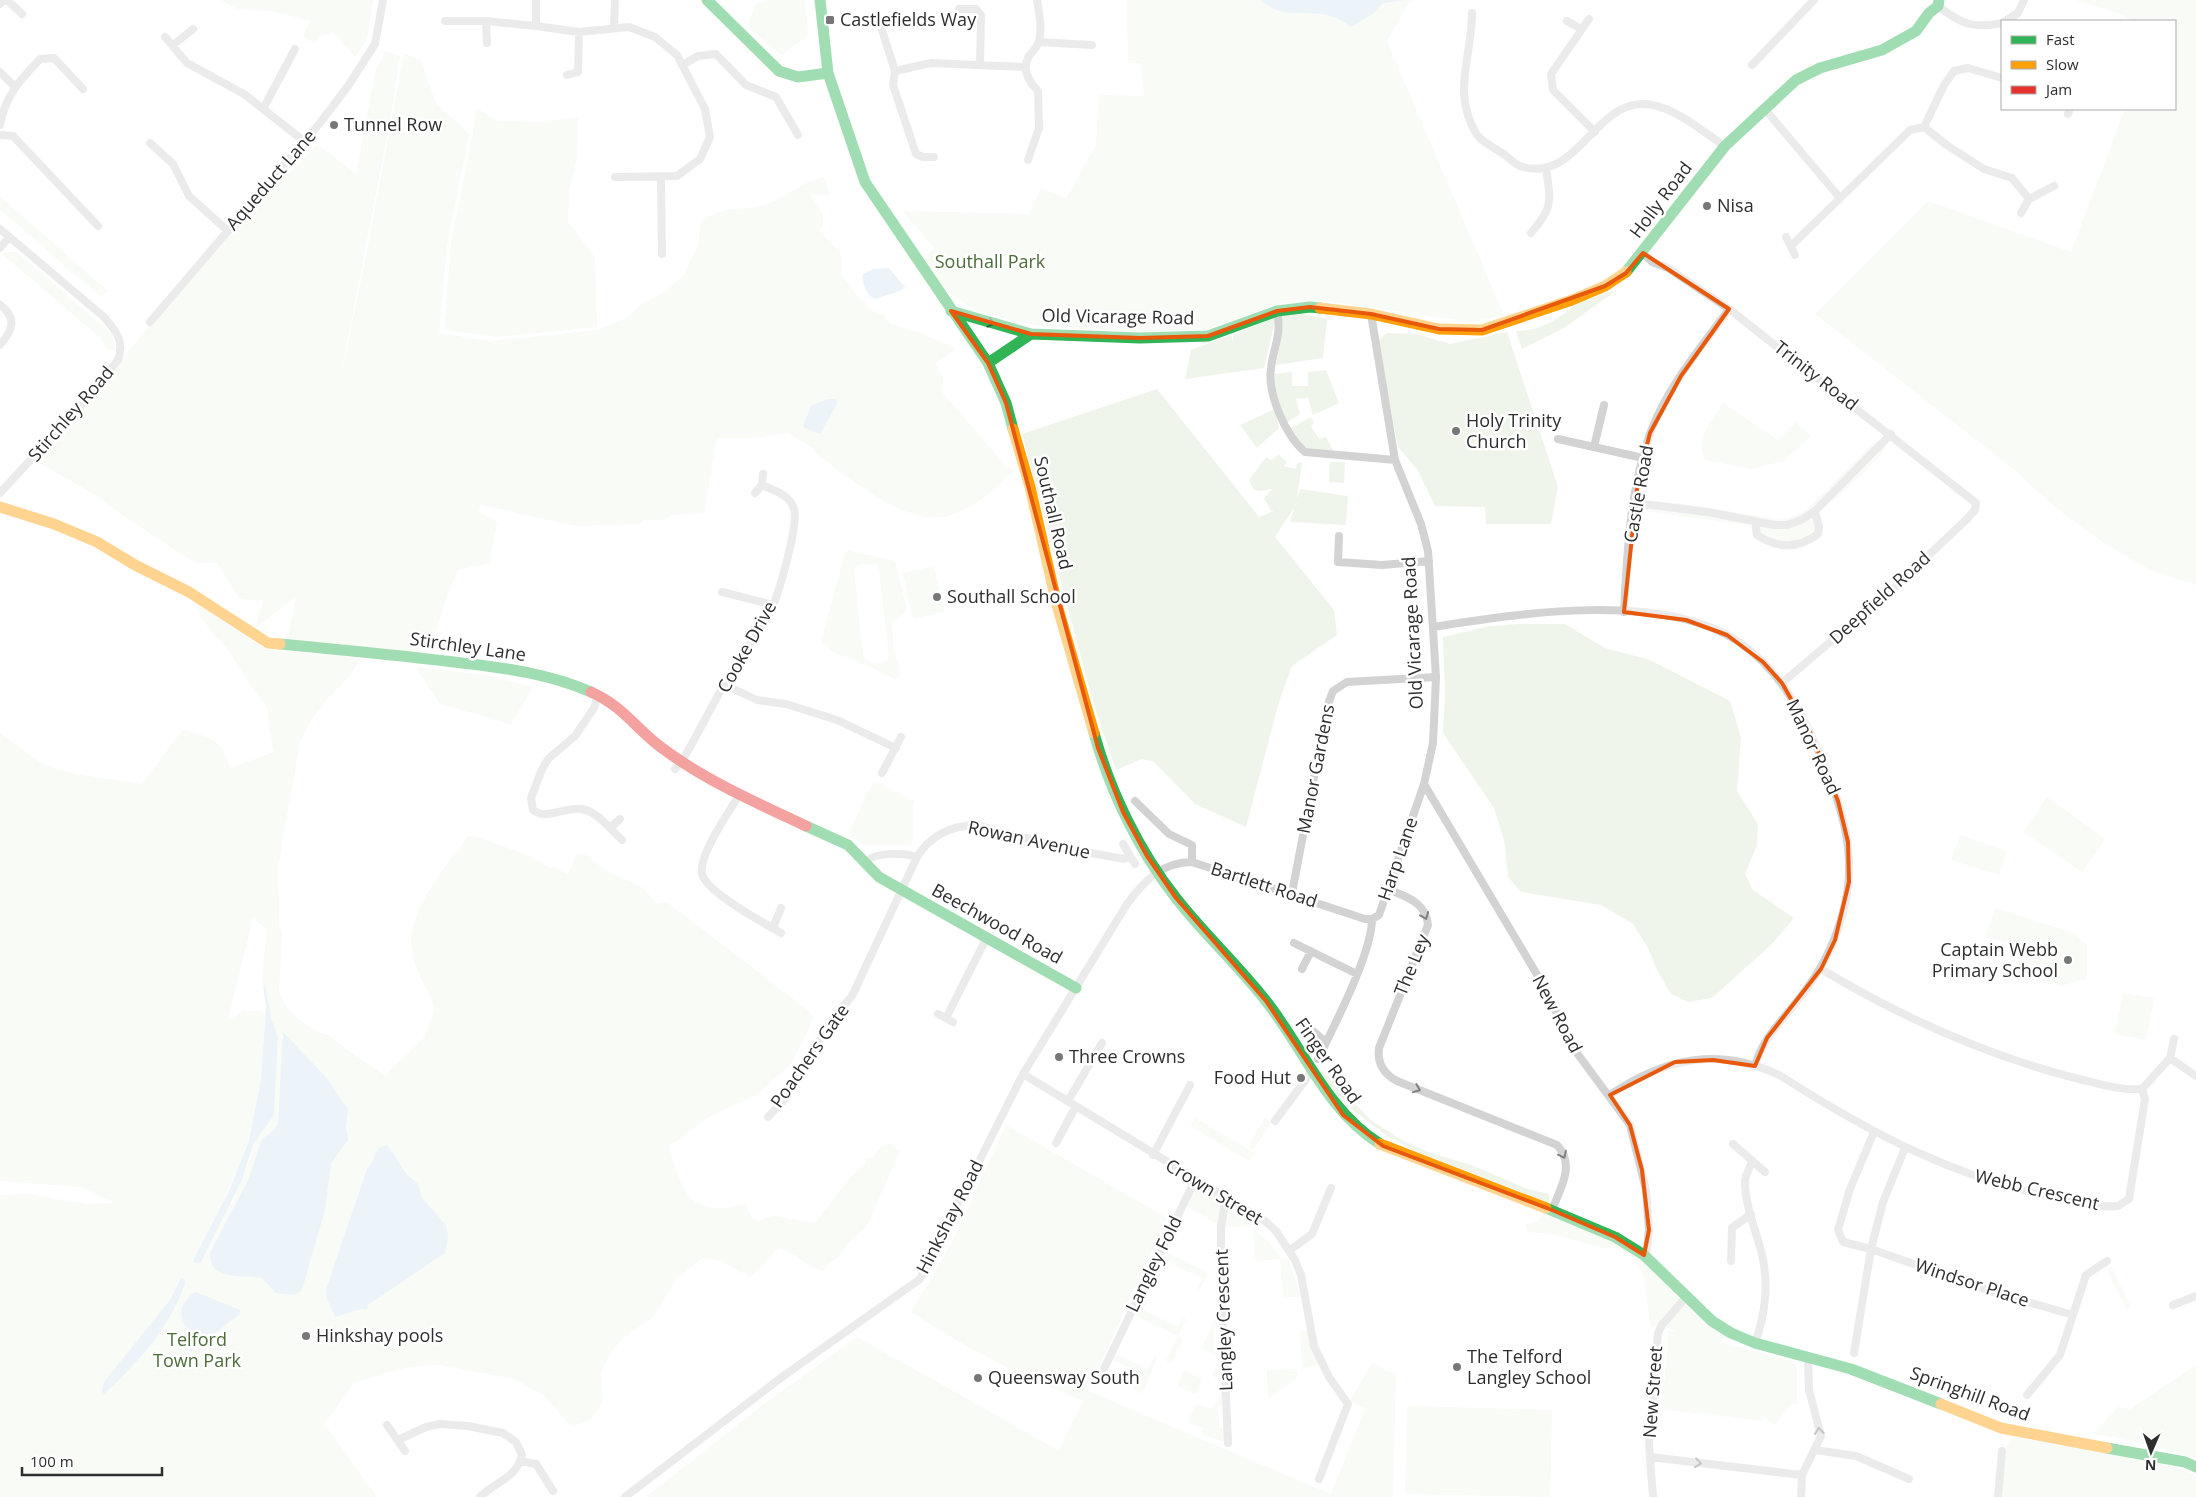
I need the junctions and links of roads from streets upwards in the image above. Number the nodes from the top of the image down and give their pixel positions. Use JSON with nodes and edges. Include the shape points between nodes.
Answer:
{"nodes":[{"id":1,"x":6,"y":0,"type":"edge"},
{"id":2,"x":382,"y":0,"type":"edge"},
{"id":3,"x":536,"y":0,"type":"edge"},
{"id":4,"x":615,"y":0,"type":"edge"},
{"id":5,"x":707,"y":0,"type":"edge"},
{"id":6,"x":820,"y":0,"type":"edge"},
{"id":7,"x":1037,"y":0,"type":"edge"},
{"id":8,"x":1814,"y":0,"type":"edge"},
{"id":9,"x":2024,"y":0,"type":"edge"},
{"id":10,"x":1938,"y":3,"type":"edge"},
{"id":11,"x":0,"y":4,"type":"edge"},
{"id":12,"x":959,"y":9,"type":"dead end"},
{"id":13,"x":1472,"y":13,"type":"dead end"},
{"id":14,"x":22,"y":14,"type":"dead end"},
{"id":15,"x":1589,"y":19,"type":"dead end"},
{"id":16,"x":486,"y":20,"type":"junction"},
{"id":17,"x":2007,"y":20,"type":"edge"},
{"id":18,"x":445,"y":21,"type":"dead end"},
{"id":19,"x":1567,"y":21,"type":"dead end"},
{"id":20,"x":2001,"y":22,"type":"edge"},
{"id":21,"x":536,"y":26,"type":"junction"},
{"id":22,"x":193,"y":28,"type":"dead end"},
{"id":23,"x":614,"y":28,"type":"junction"},
{"id":24,"x":1581,"y":29,"type":"junction"},
{"id":25,"x":882,"y":30,"type":"dead end"},
{"id":26,"x":579,"y":32,"type":"junction"},
{"id":27,"x":165,"y":37,"type":"dead end"},
{"id":28,"x":1039,"y":42,"type":"junction"},
{"id":29,"x":486,"y":43,"type":"dead end"},
{"id":30,"x":173,"y":45,"type":"junction"},
{"id":31,"x":1092,"y":45,"type":"dead end"},
{"id":32,"x":296,"y":50,"type":"dead end"},
{"id":33,"x":980,"y":65,"type":"junction"},
{"id":34,"x":1752,"y":65,"type":"dead end"},
{"id":35,"x":682,"y":66,"type":"junction"},
{"id":36,"x":1026,"y":67,"type":"junction"},
{"id":37,"x":895,"y":71,"type":"junction"},
{"id":38,"x":0,"y":72,"type":"edge"},
{"id":39,"x":828,"y":73,"type":"junction"},
{"id":40,"x":567,"y":76,"type":"dead end"},
{"id":41,"x":2001,"y":78,"type":"edge"},
{"id":42,"x":14,"y":86,"type":"junction"},
{"id":43,"x":83,"y":90,"type":"dead end"},
{"id":44,"x":1764,"y":108,"type":"junction"},
{"id":45,"x":263,"y":109,"type":"junction"},
{"id":46,"x":0,"y":125,"type":"edge"},
{"id":47,"x":1924,"y":127,"type":"junction"},
{"id":48,"x":1595,"y":132,"type":"junction"},
{"id":49,"x":0,"y":135,"type":"edge"},
{"id":50,"x":798,"y":135,"type":"dead end"},
{"id":51,"x":304,"y":141,"type":"junction"},
{"id":52,"x":150,"y":144,"type":"dead end"},
{"id":53,"x":1725,"y":146,"type":"junction"},
{"id":54,"x":934,"y":157,"type":"dead end"},
{"id":55,"x":1028,"y":160,"type":"dead end"},
{"id":56,"x":1546,"y":169,"type":"junction"},
{"id":57,"x":616,"y":177,"type":"dead end"},
{"id":58,"x":661,"y":178,"type":"junction"},
{"id":59,"x":2054,"y":186,"type":"dead end"},
{"id":60,"x":1840,"y":198,"type":"junction"},
{"id":61,"x":2029,"y":199,"type":"junction"},
{"id":62,"x":2021,"y":213,"type":"dead end"},
{"id":63,"x":98,"y":226,"type":"dead end"},
{"id":64,"x":0,"y":229,"type":"edge"},
{"id":65,"x":228,"y":231,"type":"junction"},
{"id":66,"x":1531,"y":233,"type":"dead end"},
{"id":67,"x":9,"y":237,"type":"junction"},
{"id":68,"x":1786,"y":237,"type":"dead end"},
{"id":69,"x":1791,"y":246,"type":"junction"},
{"id":70,"x":0,"y":248,"type":"edge"},
{"id":71,"x":1643,"y":253,"type":"junction"},
{"id":72,"x":662,"y":254,"type":"dead end"},
{"id":73,"x":1795,"y":255,"type":"dead end"},
{"id":74,"x":0,"y":305,"type":"edge"},
{"id":75,"x":1729,"y":309,"type":"junction"},
{"id":76,"x":951,"y":311,"type":"junction"},
{"id":77,"x":1277,"y":311,"type":"junction"},
{"id":78,"x":1371,"y":314,"type":"junction"},
{"id":79,"x":150,"y":322,"type":"dead end"},
{"id":80,"x":1031,"y":334,"type":"junction"},
{"id":81,"x":0,"y":345,"type":"edge"},
{"id":82,"x":988,"y":363,"type":"junction"},
{"id":83,"x":1604,"y":405,"type":"dead end"},
{"id":84,"x":1891,"y":434,"type":"junction"},
{"id":85,"x":1558,"y":439,"type":"dead end"},
{"id":86,"x":1594,"y":448,"type":"junction"},
{"id":87,"x":1643,"y":458,"type":"junction"},
{"id":88,"x":1396,"y":460,"type":"junction"},
{"id":89,"x":763,"y":474,"type":"dead end"},
{"id":90,"x":762,"y":485,"type":"junction"},
{"id":91,"x":0,"y":493,"type":"edge"},
{"id":92,"x":755,"y":493,"type":"dead end"},
{"id":93,"x":1635,"y":503,"type":"junction"},
{"id":94,"x":0,"y":507,"type":"edge"},
{"id":95,"x":1975,"y":510,"type":"joint"},
{"id":96,"x":1815,"y":511,"type":"junction"},
{"id":97,"x":1755,"y":522,"type":"junction"},
{"id":98,"x":1339,"y":536,"type":"dead end"},
{"id":99,"x":1429,"y":561,"type":"junction"},
{"id":100,"x":722,"y":592,"type":"dead end"},
{"id":101,"x":773,"y":605,"type":"junction"},
{"id":102,"x":1624,"y":612,"type":"junction"},
{"id":103,"x":1434,"y":627,"type":"junction"},
{"id":104,"x":1436,"y":678,"type":"junction"},
{"id":105,"x":1782,"y":683,"type":"junction"},
{"id":106,"x":724,"y":685,"type":"junction"},
{"id":107,"x":598,"y":695,"type":"junction"},
{"id":108,"x":901,"y":737,"type":"dead end"},
{"id":109,"x":896,"y":748,"type":"junction"},
{"id":110,"x":678,"y":765,"type":"junction"},
{"id":111,"x":882,"y":773,"type":"dead end"},
{"id":112,"x":1424,"y":784,"type":"junction"},
{"id":113,"x":739,"y":795,"type":"junction"},
{"id":114,"x":1135,"y":801,"type":"dead end"},
{"id":115,"x":620,"y":819,"type":"dead end"},
{"id":116,"x":610,"y":828,"type":"junction"},
{"id":117,"x":622,"y":840,"type":"dead end"},
{"id":118,"x":1123,"y":844,"type":"dead end"},
{"id":119,"x":1130,"y":856,"type":"junction"},
{"id":120,"x":917,"y":857,"type":"junction"},
{"id":121,"x":864,"y":862,"type":"junction"},
{"id":122,"x":1192,"y":862,"type":"junction"},
{"id":123,"x":1135,"y":864,"type":"dead end"},
{"id":124,"x":1157,"y":871,"type":"junction"},
{"id":125,"x":1388,"y":889,"type":"junction"},
{"id":126,"x":901,"y":891,"type":"junction"},
{"id":127,"x":1292,"y":893,"type":"junction"},
{"id":128,"x":781,"y":908,"type":"dead end"},
{"id":129,"x":1372,"y":919,"type":"junction"},
{"id":130,"x":773,"y":928,"type":"junction"},
{"id":131,"x":781,"y":933,"type":"dead end"},
{"id":132,"x":987,"y":937,"type":"junction"},
{"id":133,"x":1294,"y":943,"type":"dead end"},
{"id":134,"x":1311,"y":951,"type":"junction"},
{"id":135,"x":1302,"y":969,"type":"dead end"},
{"id":136,"x":1821,"y":969,"type":"junction"},
{"id":137,"x":1356,"y":974,"type":"junction"},
{"id":138,"x":1076,"y":988,"type":"junction"},
{"id":139,"x":946,"y":1018,"type":"dead end"},
{"id":140,"x":1314,"y":1032,"type":"dead end"},
{"id":141,"x":2174,"y":1040,"type":"dead end"},
{"id":142,"x":1326,"y":1042,"type":"junction"},
{"id":143,"x":1102,"y":1043,"type":"dead end"},
{"id":144,"x":2170,"y":1058,"type":"junction"},
{"id":145,"x":1318,"y":1059,"type":"dead end"},
{"id":146,"x":1755,"y":1066,"type":"junction"},
{"id":147,"x":1312,"y":1071,"type":"junction"},
{"id":148,"x":1023,"y":1074,"type":"junction"},
{"id":149,"x":2196,"y":1076,"type":"edge"},
{"id":150,"x":1190,"y":1085,"type":"dead end"},
{"id":151,"x":2142,"y":1089,"type":"junction"},
{"id":152,"x":1610,"y":1096,"type":"junction"},
{"id":153,"x":1068,"y":1101,"type":"junction"},
{"id":154,"x":1076,"y":1106,"type":"junction"},
{"id":155,"x":768,"y":1117,"type":"dead end"},
{"id":156,"x":1276,"y":1121,"type":"dead end"},
{"id":157,"x":1874,"y":1132,"type":"junction"},
{"id":158,"x":1056,"y":1143,"type":"dead end"},
{"id":159,"x":1733,"y":1144,"type":"dead end"},
{"id":160,"x":1905,"y":1148,"type":"junction"},
{"id":161,"x":1153,"y":1155,"type":"junction"},
{"id":162,"x":1752,"y":1162,"type":"junction"},
{"id":163,"x":1764,"y":1172,"type":"dead end"},
{"id":164,"x":1195,"y":1180,"type":"junction"},
{"id":165,"x":1331,"y":1188,"type":"dead end"},
{"id":166,"x":1226,"y":1197,"type":"junction"},
{"id":167,"x":1552,"y":1210,"type":"junction"},
{"id":168,"x":1751,"y":1214,"type":"junction"},
{"id":169,"x":1872,"y":1248,"type":"junction"},
{"id":170,"x":1290,"y":1250,"type":"junction"},
{"id":171,"x":1644,"y":1255,"type":"junction"},
{"id":172,"x":2107,"y":1261,"type":"dead end"},
{"id":173,"x":1731,"y":1262,"type":"dead end"},
{"id":174,"x":2196,"y":1296,"type":"edge"},
{"id":175,"x":1686,"y":1297,"type":"junction"},
{"id":176,"x":2173,"y":1306,"type":"dead end"},
{"id":177,"x":2073,"y":1315,"type":"junction"},
{"id":178,"x":1755,"y":1343,"type":"junction"},
{"id":179,"x":1854,"y":1353,"type":"dead end"},
{"id":180,"x":1808,"y":1357,"type":"junction"},
{"id":181,"x":1102,"y":1373,"type":"dead end"},
{"id":182,"x":2027,"y":1395,"type":"dead end"},
{"id":183,"x":388,"y":1425,"type":"dead end"},
{"id":184,"x":398,"y":1440,"type":"junction"},
{"id":185,"x":1228,"y":1443,"type":"dead end"},
{"id":186,"x":1816,"y":1450,"type":"junction"},
{"id":187,"x":405,"y":1451,"type":"dead end"},
{"id":188,"x":2002,"y":1451,"type":"dead end"},
{"id":189,"x":1650,"y":1457,"type":"junction"},
{"id":190,"x":520,"y":1461,"type":"junction"},
{"id":191,"x":2196,"y":1467,"type":"edge"},
{"id":192,"x":1802,"y":1475,"type":"junction"},
{"id":193,"x":1319,"y":1479,"type":"dead end"},
{"id":194,"x":1909,"y":1480,"type":"dead end"},
{"id":195,"x":553,"y":1491,"type":"dead end"},
{"id":196,"x":480,"y":1497,"type":"edge"},
{"id":197,"x":625,"y":1497,"type":"edge"},
{"id":198,"x":1653,"y":1497,"type":"edge"},
{"id":199,"x":1801,"y":1497,"type":"edge"},
{"id":200,"x":1998,"y":1497,"type":"edge"}],
"edges":[{"from":1,"to":11,"type":"street"},
{"from":1,"to":14,"type":"street"},
{"from":2,"to":51,"type":"street","name":"Aqueduct Lane","via":[[374,44],[348,86]]},
{"from":3,"to":21,"type":"street"},
{"from":4,"to":23,"type":"street"},
{"from":5,"to":39,"type":"street","via":[[779,71],[798,77]]},
{"from":6,"to":39,"type":"street"},
{"from":7,"to":28,"type":"street"},
{"from":8,"to":34,"type":"street"},
{"from":9,"to":17,"type":"street","via":[[2018,12]]},
{"from":10,"to":20,"type":"street","via":[[1952,17],[1968,25]]},
{"from":10,"to":44,"type":"street","name":"Holly Road","via":[[1916,31],[1882,50],[1820,68],[1796,80]]},
{"from":12,"to":33,"type":"street","via":[[976,9],[981,15]]},
{"from":13,"to":56,"type":"street","via":[[1472,36],[1463,75],[1464,102],[1478,136],[1522,167]]},
{"from":15,"to":24,"type":"street"},
{"from":16,"to":18,"type":"street"},
{"from":16,"to":21,"type":"street"},
{"from":16,"to":29,"type":"street"},
{"from":19,"to":24,"type":"street"},
{"from":21,"to":26,"type":"street"},
{"from":22,"to":30,"type":"street"},
{"from":23,"to":26,"type":"street"},
{"from":23,"to":35,"type":"street","via":[[629,27],[655,37],[677,55]]},
{"from":24,"to":48,"type":"street","via":[[1550,74],[1553,90]]},
{"from":25,"to":37,"type":"street"},
{"from":26,"to":40,"type":"street","via":[[578,72]]},
{"from":27,"to":30,"type":"street"},
{"from":28,"to":31,"type":"street"},
{"from":28,"to":36,"type":"street","via":[[1028,57]]},
{"from":30,"to":45,"type":"street","via":[[187,63],[244,94]]},
{"from":32,"to":45,"type":"street"},
{"from":33,"to":36,"type":"street"},
{"from":33,"to":37,"type":"street","via":[[932,63]]},
{"from":35,"to":50,"type":"street","via":[[698,56],[716,54],[746,85],[776,97]]},
{"from":35,"to":58,"type":"street","via":[[705,110],[710,137],[700,159],[677,176]]},
{"from":36,"to":55,"type":"street","via":[[1030,83],[1038,91],[1039,128]]},
{"from":37,"to":54,"type":"street","via":[[893,85],[916,154]]},
{"from":38,"to":42,"type":"street"},
{"from":39,"to":76,"type":"street","name":"Southall Road","via":[[865,182]]},
{"from":41,"to":47,"type":"street","via":[[1968,68],[1954,71]]},
{"from":42,"to":43,"type":"street","via":[[40,59],[54,58]]},
{"from":42,"to":46,"type":"street","via":[[3,108]]},
{"from":44,"to":53,"type":"street","name":"Holly Road"},
{"from":44,"to":60,"type":"street"},
{"from":45,"to":51,"type":"street"},
{"from":47,"to":60,"type":"street","via":[[1910,130]]},
{"from":47,"to":61,"type":"street","via":[[1984,169],[2012,178]]},
{"from":48,"to":53,"type":"street","via":[[1617,111],[1641,104],[1666,109]]},
{"from":48,"to":56,"type":"street","via":[[1562,163]]},
{"from":49,"to":63,"type":"street","via":[[13,136]]},
{"from":51,"to":65,"type":"street","name":"Aqueduct Lane"},
{"from":52,"to":65,"type":"street","via":[[173,164],[188,196]]},
{"from":53,"to":71,"type":"street","name":"Holly Road"},
{"from":56,"to":66,"type":"street","via":[[1550,197],[1547,214]]},
{"from":57,"to":58,"type":"street"},
{"from":58,"to":72,"type":"street"},
{"from":59,"to":61,"type":"street"},
{"from":60,"to":69,"type":"street"},
{"from":61,"to":62,"type":"street"},
{"from":64,"to":67,"type":"street","name":"Stirchley Road"},
{"from":65,"to":79,"type":"street","name":"Aqueduct Lane"},
{"from":67,"to":70,"type":"street"},
{"from":67,"to":91,"type":"street","name":"Stirchley Road","via":[[104,317],[116,332],[121,352],[82,405]]},
{"from":68,"to":69,"type":"street"},
{"from":69,"to":73,"type":"street"},
{"from":71,"to":75,"type":"street","name":"Trinity Road","via":[[1652,262],[1668,268]]},
{"from":71,"to":78,"type":"street","name":"Holly Road","via":[[1626,273],[1605,286],[1482,330],[1439,328]]},
{"from":74,"to":81,"type":"street","via":[[12,321],[11,332]]},
{"from":75,"to":84,"type":"street","name":"Trinity Road"},
{"from":75,"to":87,"type":"street","name":"Castle Road","via":[[1667,399],[1650,434]]},
{"from":76,"to":80,"type":"street","one_way":true},
{"from":76,"to":82,"type":"street","name":"Southall Road"},
{"from":77,"to":78,"type":"street","name":"Old Vicarage Road","via":[[1310,307]]},
{"from":77,"to":80,"type":"street","name":"Old Vicarage Road","via":[[1208,336],[1140,338]]},
{"from":77,"to":88,"type":"street","via":[[1280,328],[1270,370],[1272,387],[1282,420],[1296,444],[1306,452]]},
{"from":78,"to":88,"type":"street","name":"Old Vicarage Road"},
{"from":80,"to":82,"type":"street","name":"Old Vicarage Road"},
{"from":82,"to":124,"type":"street","name":"Southall Road","via":[[1006,403],[1020,451],[1056,605],[1098,748],[1137,841]]},
{"from":83,"to":86,"type":"street"},
{"from":84,"to":95,"type":"street","name":"Trinity Road","via":[[1973,498]]},
{"from":84,"to":96,"type":"street"},
{"from":85,"to":86,"type":"street"},
{"from":86,"to":87,"type":"street"},
{"from":87,"to":93,"type":"street","name":"Castle Road"},
{"from":88,"to":99,"type":"street","name":"Old Vicarage Road","via":[[1421,524]]},
{"from":89,"to":90,"type":"street"},
{"from":90,"to":92,"type":"street"},
{"from":90,"to":101,"type":"street","name":"Cooke Drive","via":[[789,499],[796,515]]},
{"from":93,"to":97,"type":"street","via":[[1708,512]]},
{"from":93,"to":102,"type":"street","name":"Castle Road"},
{"from":94,"to":107,"type":"street","name":"Stirchley Lane","via":[[97,542],[189,592],[268,643],[426,658],[520,671],[566,681]]},
{"from":95,"to":105,"type":"street","name":"Deepfield Road","via":[[1896,586]]},
{"from":96,"to":97,"type":"street","via":[[1787,525]]},
{"from":96,"to":97,"type":"street","via":[[1818,534],[1788,547],[1766,542],[1757,535]]},
{"from":98,"to":99,"type":"street","via":[[1338,562],[1382,565]]},
{"from":99,"to":103,"type":"street","name":"Old Vicarage Road"},
{"from":100,"to":101,"type":"street"},
{"from":101,"to":106,"type":"street","name":"Cooke Drive"},
{"from":102,"to":103,"type":"street","name":"Manor Road","via":[[1534,613]]},
{"from":102,"to":105,"type":"street","name":"Manor Road","via":[[1686,620],[1727,635],[1763,662]]},
{"from":103,"to":104,"type":"street","name":"Old Vicarage Road"},
{"from":104,"to":112,"type":"street","name":"Old Vicarage Road","via":[[1433,743]]},
{"from":104,"to":127,"type":"street","name":"Manor Gardens","via":[[1347,682],[1333,691]]},
{"from":105,"to":136,"type":"street","name":"Manor Road","via":[[1799,710],[1831,781],[1848,842],[1849,882],[1845,905],[1835,940]]},
{"from":106,"to":109,"type":"street","via":[[757,700],[786,704],[837,720]]},
{"from":106,"to":110,"type":"street","name":"Cooke Drive"},
{"from":107,"to":110,"type":"street","name":"Stirchley Lane","via":[[622,710]]},
{"from":107,"to":116,"type":"street","via":[[594,708],[575,736],[545,764],[531,802],[533,810],[542,814],[572,808],[585,810]]},
{"from":108,"to":109,"type":"street"},
{"from":109,"to":111,"type":"street"},
{"from":110,"to":113,"type":"street","name":"Stirchley Lane"},
{"from":112,"to":125,"type":"street","name":"Harp Lane"},
{"from":112,"to":152,"type":"street","name":"New Road","via":[[1542,983],[1574,1049]]},
{"from":113,"to":121,"type":"street","name":"Stirchley Lane","via":[[848,845]]},
{"from":113,"to":130,"type":"street","via":[[711,843],[699,876],[730,901]]},
{"from":114,"to":122,"type":"street","via":[[1167,837],[1192,845]]},
{"from":115,"to":116,"type":"street"},
{"from":116,"to":117,"type":"street"},
{"from":118,"to":119,"type":"street"},
{"from":119,"to":120,"type":"street","name":"Rowan Avenue","via":[[1124,859],[1069,850],[975,825],[943,832]]},
{"from":119,"to":123,"type":"street"},
{"from":120,"to":121,"type":"street","via":[[908,854],[874,856]]},
{"from":120,"to":126,"type":"street","name":"Rowan Avenue"},
{"from":121,"to":126,"type":"street","name":"Stirchley Lane","via":[[878,878]]},
{"from":122,"to":124,"type":"street","name":"Bartlett Road","via":[[1178,862]]},
{"from":122,"to":127,"type":"street","name":"Bartlett Road"},
{"from":124,"to":138,"type":"street","name":"Hinkshay Road","via":[[1127,904]]},
{"from":124,"to":147,"type":"street","name":"Finger Road","via":[[1176,898],[1266,1001]]},
{"from":125,"to":129,"type":"street","name":"Harp Lane","via":[[1379,915]]},
{"from":125,"to":167,"type":"street","name":"The Ley","one_way":true,"via":[[1417,902],[1428,916],[1428,925],[1380,1043],[1379,1061],[1384,1071],[1395,1080],[1557,1146],[1565,1157],[1567,1168]]},
{"from":126,"to":132,"type":"street","name":"Beechwood Road"},
{"from":126,"to":155,"type":"street","name":"Poachers Gate","via":[[852,996],[831,1022],[784,1099]]},
{"from":127,"to":129,"type":"street","name":"Bartlett Road"},
{"from":128,"to":130,"type":"street"},
{"from":129,"to":137,"type":"street","name":"Harp Lane","via":[[1372,932]]},
{"from":130,"to":131,"type":"street"},
{"from":132,"to":138,"type":"street","name":"Beechwood Road"},
{"from":132,"to":139,"type":"street"},
{"from":133,"to":134,"type":"street"},
{"from":134,"to":135,"type":"street"},
{"from":134,"to":137,"type":"street"},
{"from":136,"to":146,"type":"street","name":"Manor Road","via":[[1767,1038]]},
{"from":136,"to":151,"type":"street","via":[[1889,1008],[1986,1050],[2086,1080]]},
{"from":137,"to":142,"type":"street","name":"Harp Lane"},
{"from":138,"to":148,"type":"street","name":"Hinkshay Road"},
{"from":140,"to":142,"type":"street"},
{"from":141,"to":144,"type":"street"},
{"from":142,"to":145,"type":"street","name":"Harp Lane"},
{"from":143,"to":153,"type":"street"},
{"from":144,"to":149,"type":"street"},
{"from":144,"to":151,"type":"street"},
{"from":146,"to":152,"type":"street","name":"Webb Crescent","via":[[1713,1060],[1675,1062]]},
{"from":146,"to":157,"type":"street","name":"Webb Crescent","via":[[1781,1076]]},
{"from":147,"to":156,"type":"street"},
{"from":147,"to":167,"type":"street","name":"Finger Road","via":[[1343,1115],[1383,1146]]},
{"from":148,"to":153,"type":"street","name":"Crown Street"},
{"from":148,"to":197,"type":"street","name":"Hinkshay Road","via":[[920,1279],[782,1377]]},
{"from":150,"to":161,"type":"street"},
{"from":151,"to":160,"type":"street","name":"Webb Crescent","via":[[2145,1099],[2131,1195],[2118,1206],[2042,1195],[1986,1180]]},
{"from":152,"to":171,"type":"street","name":"New Road","via":[[1630,1125],[1642,1170],[1649,1230]]},
{"from":153,"to":154,"type":"street","name":"Crown Street"},
{"from":154,"to":158,"type":"street"},
{"from":154,"to":161,"type":"street","name":"Crown Street"},
{"from":157,"to":160,"type":"street","name":"Webb Crescent"},
{"from":157,"to":169,"type":"street","name":"Windsor Place","via":[[1850,1189],[1838,1230],[1843,1242]]},
{"from":159,"to":162,"type":"street"},
{"from":160,"to":169,"type":"street","via":[[1883,1202]]},
{"from":161,"to":164,"type":"street","name":"Crown Street"},
{"from":162,"to":163,"type":"street"},
{"from":162,"to":168,"type":"street","via":[[1745,1179]]},
{"from":164,"to":166,"type":"street","name":"Crown Street"},
{"from":164,"to":181,"type":"street","name":"Langley Fold"},
{"from":165,"to":170,"type":"street","via":[[1312,1234]]},
{"from":166,"to":170,"type":"street","name":"Crown Street","via":[[1264,1221]]},
{"from":166,"to":185,"type":"street","name":"Langley Crescent","via":[[1221,1227],[1221,1271]]},
{"from":167,"to":171,"type":"street","name":"Finger Road","via":[[1615,1237]]},
{"from":168,"to":173,"type":"street","via":[[1732,1228]]},
{"from":168,"to":178,"type":"street","via":[[1763,1257],[1765,1283],[1764,1306]]},
{"from":169,"to":177,"type":"street","name":"Windsor Place","via":[[1993,1292]]},
{"from":169,"to":179,"type":"street"},
{"from":170,"to":193,"type":"street","name":"Crown Street","via":[[1302,1276],[1314,1346],[1329,1377],[1348,1404]]},
{"from":171,"to":175,"type":"street","name":"Finger Road"},
{"from":172,"to":177,"type":"street","via":[[2086,1275]]},
{"from":174,"to":176,"type":"street"},
{"from":175,"to":178,"type":"street","name":"Springhill Road","via":[[1731,1333]]},
{"from":175,"to":189,"type":"street","name":"New Street","via":[[1658,1333]]},
{"from":177,"to":182,"type":"street","via":[[2060,1355]]},
{"from":178,"to":180,"type":"street","name":"Springhill Road"},
{"from":186,"to":180,"type":"street","one_way":true,"via":[[1821,1436],[1809,1390]]},
{"from":180,"to":191,"type":"street","name":"Springhill Road","via":[[1851,1369],[2001,1428],[2185,1462]]},
{"from":183,"to":184,"type":"street"},
{"from":184,"to":187,"type":"street"},
{"from":184,"to":190,"type":"street","via":[[440,1424],[486,1428],[503,1433],[516,1442],[522,1455]]},
{"from":186,"to":192,"type":"street"},
{"from":186,"to":194,"type":"street","via":[[1856,1456]]},
{"from":188,"to":200,"type":"street"},
{"from":189,"to":192,"type":"street","one_way":true},
{"from":189,"to":198,"type":"street","name":"New Street"},
{"from":190,"to":195,"type":"street","via":[[536,1464]]},
{"from":190,"to":196,"type":"street","via":[[515,1472]]},
{"from":192,"to":199,"type":"street"}]}
